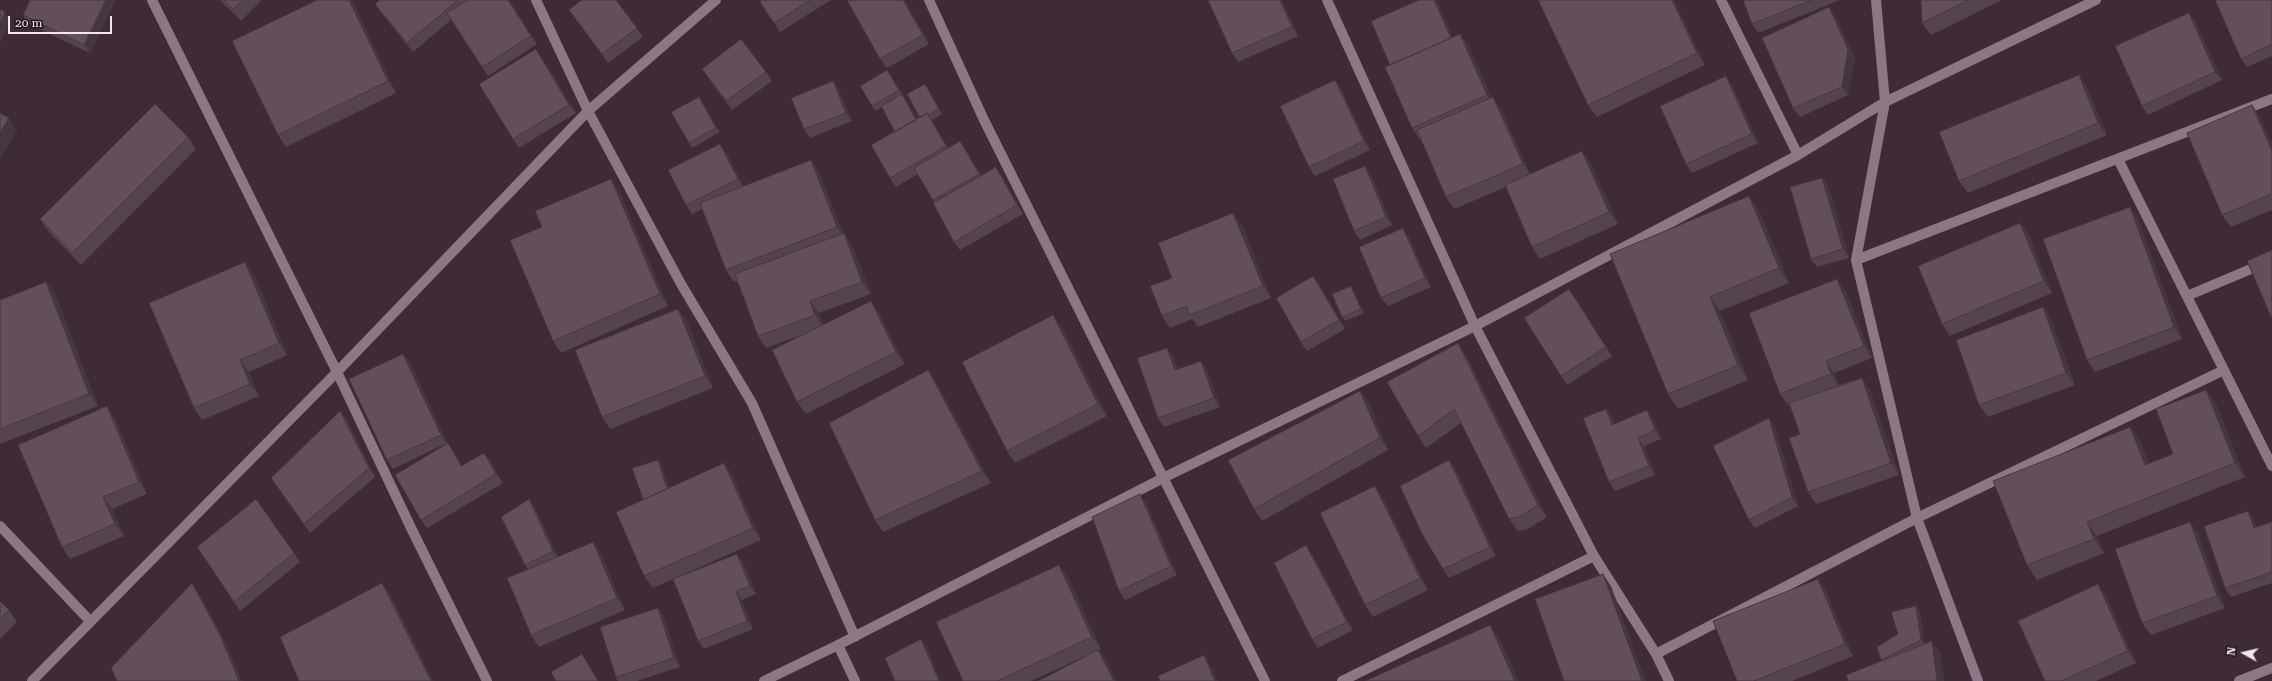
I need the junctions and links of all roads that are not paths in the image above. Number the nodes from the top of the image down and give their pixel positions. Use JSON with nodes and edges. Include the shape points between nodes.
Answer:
{"nodes":[{"id":1,"x":152,"y":0,"type":"edge"},
{"id":2,"x":536,"y":0,"type":"edge"},
{"id":3,"x":716,"y":0,"type":"edge"},
{"id":4,"x":929,"y":0,"type":"edge"},
{"id":5,"x":1327,"y":0,"type":"edge"},
{"id":6,"x":1721,"y":0,"type":"edge"},
{"id":7,"x":1876,"y":0,"type":"edge"},
{"id":8,"x":2096,"y":0,"type":"edge"},
{"id":9,"x":2272,"y":99,"type":"edge"},
{"id":10,"x":1885,"y":102,"type":"junction"},
{"id":11,"x":588,"y":111,"type":"junction"},
{"id":12,"x":1798,"y":155,"type":"junction"},
{"id":13,"x":2118,"y":159,"type":"junction"},
{"id":14,"x":1856,"y":260,"type":"junction"},
{"id":15,"x":2272,"y":260,"type":"edge"},
{"id":16,"x":2186,"y":296,"type":"junction"},
{"id":17,"x":1475,"y":326,"type":"junction"},
{"id":18,"x":2224,"y":370,"type":"junction"},
{"id":19,"x":337,"y":372,"type":"junction"},
{"id":20,"x":2272,"y":466,"type":"edge"},
{"id":21,"x":1165,"y":477,"type":"junction"},
{"id":22,"x":1917,"y":518,"type":"junction"},
{"id":23,"x":0,"y":526,"type":"edge"},
{"id":24,"x":1594,"y":556,"type":"junction"},
{"id":25,"x":90,"y":621,"type":"junction"},
{"id":26,"x":855,"y":637,"type":"junction"},
{"id":27,"x":838,"y":645,"type":"junction"},
{"id":28,"x":1656,"y":654,"type":"junction"},
{"id":29,"x":2272,"y":668,"type":"edge"},
{"id":30,"x":32,"y":681,"type":"edge"},
{"id":31,"x":487,"y":681,"type":"edge"},
{"id":32,"x":764,"y":681,"type":"edge"},
{"id":33,"x":855,"y":681,"type":"edge"},
{"id":34,"x":1265,"y":681,"type":"edge"},
{"id":35,"x":1342,"y":681,"type":"edge"},
{"id":36,"x":1669,"y":681,"type":"edge"},
{"id":37,"x":1978,"y":681,"type":"edge"},
{"id":38,"x":2238,"y":681,"type":"edge"}],
"edges":[{"from":1,"to":19,"type":"street"},
{"from":2,"to":11,"type":"street"},
{"from":3,"to":11,"type":"street"},
{"from":4,"to":21,"type":"street","via":[[984,120]]},
{"from":5,"to":17,"type":"street"},
{"from":6,"to":12,"type":"street"},
{"from":7,"to":10,"type":"street"},
{"from":8,"to":10,"type":"street"},
{"from":9,"to":13,"type":"street"},
{"from":10,"to":12,"type":"street"},
{"from":10,"to":14,"type":"street"},
{"from":11,"to":19,"type":"street"},
{"from":11,"to":26,"type":"street","via":[[681,284],[752,403]]},
{"from":12,"to":17,"type":"street"},
{"from":13,"to":14,"type":"street"},
{"from":13,"to":16,"type":"street"},
{"from":14,"to":22,"type":"street"},
{"from":15,"to":16,"type":"street"},
{"from":16,"to":18,"type":"street"},
{"from":17,"to":21,"type":"street"},
{"from":17,"to":24,"type":"street"},
{"from":18,"to":20,"type":"street"},
{"from":18,"to":22,"type":"street"},
{"from":19,"to":25,"type":"street"},
{"from":19,"to":31,"type":"street"},
{"from":21,"to":26,"type":"street"},
{"from":21,"to":34,"type":"street"},
{"from":22,"to":28,"type":"street"},
{"from":22,"to":37,"type":"street"},
{"from":23,"to":25,"type":"street"},
{"from":24,"to":28,"type":"street"},
{"from":24,"to":35,"type":"street"},
{"from":25,"to":30,"type":"street"},
{"from":26,"to":27,"type":"street"},
{"from":27,"to":32,"type":"street"},
{"from":27,"to":33,"type":"street"},
{"from":28,"to":36,"type":"street"},
{"from":29,"to":38,"type":"street"}]}
